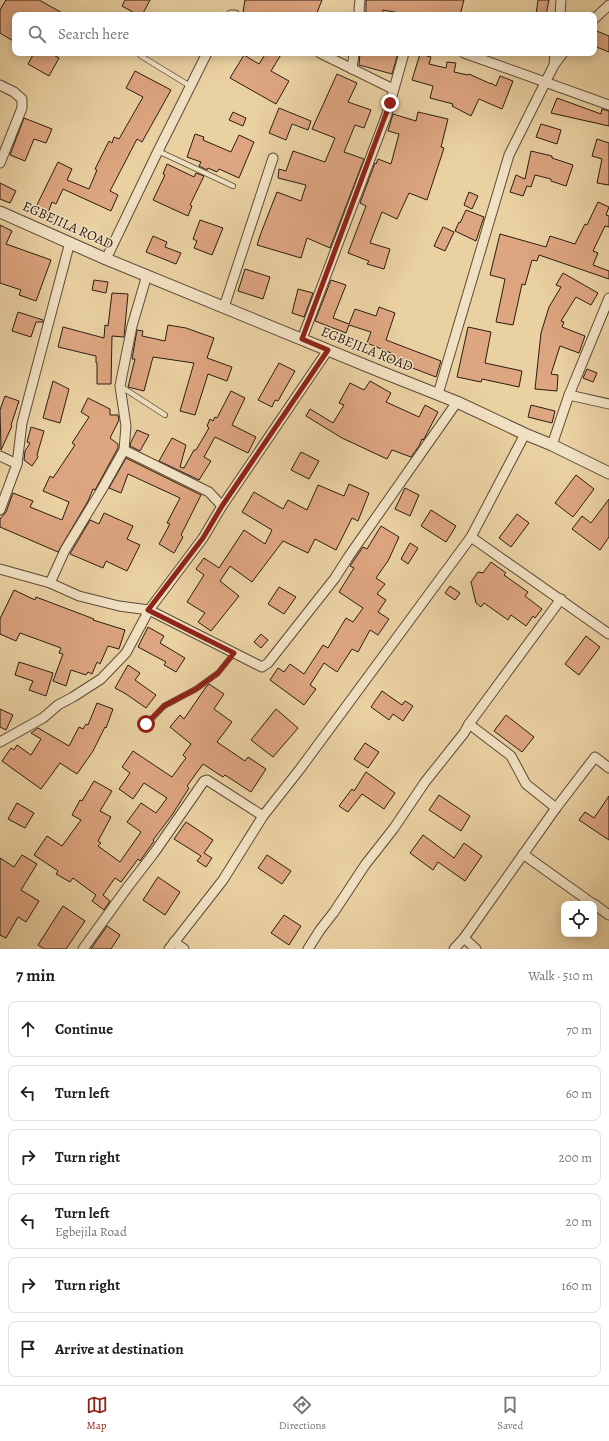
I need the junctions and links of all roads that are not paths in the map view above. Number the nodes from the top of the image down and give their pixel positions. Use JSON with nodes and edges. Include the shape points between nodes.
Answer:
{"nodes":[{"id":1,"x":360,"y":0,"type":"edge"},
{"id":2,"x":561,"y":0,"type":"edge"},
{"id":3,"x":609,"y":5,"type":"edge"},
{"id":4,"x":360,"y":12,"type":"edge"},
{"id":5,"x":560,"y":12,"type":"edge"},
{"id":6,"x":597,"y":16,"type":"edge"},
{"id":7,"x":141,"y":56,"type":"edge"},
{"id":8,"x":205,"y":56,"type":"edge"},
{"id":9,"x":326,"y":56,"type":"edge"},
{"id":10,"x":354,"y":56,"type":"edge"},
{"id":11,"x":403,"y":56,"type":"edge"},
{"id":12,"x":473,"y":56,"type":"edge"},
{"id":13,"x":555,"y":56,"type":"edge"},
{"id":14,"x":561,"y":56,"type":"edge"},
{"id":15,"x":554,"y":65,"type":"junction"},
{"id":16,"x":352,"y":69,"type":"junction"},
{"id":17,"x":545,"y":81,"type":"junction"},
{"id":18,"x":0,"y":85,"type":"edge"},
{"id":19,"x":190,"y":86,"type":"junction"},
{"id":20,"x":393,"y":89,"type":"junction"},
{"id":21,"x":609,"y":105,"type":"edge"},
{"id":22,"x":158,"y":151,"type":"junction"},
{"id":23,"x":273,"y":158,"type":"dead end"},
{"id":24,"x":0,"y":163,"type":"edge"},
{"id":25,"x":233,"y":186,"type":"dead end"},
{"id":26,"x":0,"y":212,"type":"edge"},
{"id":27,"x":70,"y":242,"type":"junction"},
{"id":28,"x":106,"y":259,"type":"junction"},
{"id":29,"x":146,"y":275,"type":"junction"},
{"id":30,"x":609,"y":298,"type":"edge"},
{"id":31,"x":224,"y":307,"type":"junction"},
{"id":32,"x":302,"y":339,"type":"junction"},
{"id":33,"x":328,"y":350,"type":"junction"},
{"id":34,"x":120,"y":386,"type":"junction"},
{"id":35,"x":438,"y":394,"type":"junction"},
{"id":36,"x":569,"y":395,"type":"junction"},
{"id":37,"x":457,"y":402,"type":"junction"},
{"id":38,"x":609,"y":404,"type":"edge"},
{"id":39,"x":165,"y":415,"type":"dead end"},
{"id":40,"x":525,"y":434,"type":"junction"},
{"id":41,"x":552,"y":445,"type":"junction"},
{"id":42,"x":124,"y":450,"type":"junction"},
{"id":43,"x":0,"y":456,"type":"edge"},
{"id":44,"x":17,"y":464,"type":"junction"},
{"id":45,"x":609,"y":473,"type":"edge"},
{"id":46,"x":222,"y":506,"type":"junction"},
{"id":47,"x":0,"y":510,"type":"edge"},
{"id":48,"x":471,"y":537,"type":"junction"},
{"id":49,"x":0,"y":569,"type":"edge"},
{"id":50,"x":50,"y":583,"type":"junction"},
{"id":51,"x":561,"y":599,"type":"junction"},
{"id":52,"x":148,"y":610,"type":"junction"},
{"id":53,"x":609,"y":634,"type":"edge"},
{"id":54,"x":234,"y":653,"type":"junction"},
{"id":55,"x":146,"y":724,"type":"dead end"},
{"id":56,"x":469,"y":724,"type":"junction"},
{"id":57,"x":0,"y":742,"type":"edge"},
{"id":58,"x":609,"y":768,"type":"edge"},
{"id":59,"x":556,"y":808,"type":"junction"},
{"id":60,"x":264,"y":816,"type":"junction"},
{"id":61,"x":523,"y":854,"type":"junction"},
{"id":62,"x":590,"y":901,"type":"edge"},
{"id":63,"x":597,"y":906,"type":"edge"},
{"id":64,"x":609,"y":915,"type":"edge"},
{"id":65,"x":464,"y":938,"type":"junction"},
{"id":66,"x":172,"y":946,"type":"edge"},
{"id":67,"x":83,"y":949,"type":"edge"},
{"id":68,"x":184,"y":949,"type":"edge"},
{"id":69,"x":308,"y":949,"type":"edge"},
{"id":70,"x":454,"y":949,"type":"edge"},
{"id":71,"x":476,"y":949,"type":"edge"}],
"edges":[{"from":1,"to":4,"type":"street"},
{"from":2,"to":5,"type":"street"},
{"from":3,"to":6,"type":"street"},
{"from":7,"to":19,"type":"lane"},
{"from":8,"to":19,"type":"street"},
{"from":9,"to":16,"type":"street"},
{"from":10,"to":16,"type":"street"},
{"from":11,"to":20,"type":"street"},
{"from":12,"to":17,"type":"street"},
{"from":13,"to":15,"type":"street"},
{"from":14,"to":15,"type":"street"},
{"from":15,"to":17,"type":"street"},
{"from":16,"to":20,"type":"street"},
{"from":17,"to":21,"type":"street"},
{"from":17,"to":35,"type":"street","via":[[509,155]]},
{"from":18,"to":24,"type":"street","via":[[22,99],[22,108]]},
{"from":19,"to":22,"type":"street"},
{"from":20,"to":32,"type":"street","via":[[384,121]]},
{"from":22,"to":25,"type":"lane"},
{"from":22,"to":28,"type":"street"},
{"from":23,"to":31,"type":"street"},
{"from":26,"to":27,"type":"street","name":"EGBEJILA ROAD"},
{"from":27,"to":28,"type":"street","name":"EGBEJILA ROAD"},
{"from":27,"to":44,"type":"street","via":[[22,423]]},
{"from":28,"to":29,"type":"street","name":"EGBEJILA ROAD"},
{"from":29,"to":31,"type":"street","name":"EGBEJILA ROAD"},
{"from":29,"to":34,"type":"street"},
{"from":30,"to":36,"type":"street"},
{"from":31,"to":32,"type":"street","name":"EGBEJILA ROAD"},
{"from":32,"to":33,"type":"street","name":"EGBEJILA ROAD"},
{"from":33,"to":35,"type":"street","name":"EGBEJILA ROAD"},
{"from":33,"to":46,"type":"street"},
{"from":34,"to":39,"type":"lane"},
{"from":34,"to":42,"type":"street","via":[[126,426]]},
{"from":35,"to":37,"type":"street","name":"EGBEJILA ROAD"},
{"from":36,"to":38,"type":"street"},
{"from":36,"to":41,"type":"street"},
{"from":37,"to":40,"type":"street","name":"EGBEJILA ROAD"},
{"from":37,"to":54,"type":"street","via":[[334,578],[268,663],[262,667]]},
{"from":40,"to":41,"type":"street","name":"EGBEJILA ROAD"},
{"from":40,"to":48,"type":"street"},
{"from":41,"to":45,"type":"street","name":"EGBEJILA ROAD"},
{"from":42,"to":46,"type":"street","via":[[209,492]]},
{"from":42,"to":50,"type":"street","via":[[65,550]]},
{"from":43,"to":44,"type":"street"},
{"from":44,"to":47,"type":"street"},
{"from":46,"to":52,"type":"street","via":[[203,538]]},
{"from":48,"to":51,"type":"street"},
{"from":48,"to":60,"type":"street"},
{"from":49,"to":50,"type":"street"},
{"from":50,"to":52,"type":"street","via":[[79,596],[118,606]]},
{"from":51,"to":53,"type":"street"},
{"from":51,"to":56,"type":"street"},
{"from":52,"to":54,"type":"street"},
{"from":52,"to":57,"type":"street","via":[[126,653],[101,679],[58,705],[43,718]]},
{"from":54,"to":55,"type":"lane","via":[[218,673],[196,689],[164,706]]},
{"from":56,"to":59,"type":"street","via":[[511,756],[526,784]]},
{"from":56,"to":69,"type":"street","via":[[365,865]]},
{"from":58,"to":59,"type":"street","via":[[595,757]]},
{"from":59,"to":61,"type":"street"},
{"from":60,"to":66,"type":"street","via":[[223,880]]},
{"from":60,"to":67,"type":"street","via":[[204,780]]},
{"from":61,"to":62,"type":"street"},
{"from":61,"to":65,"type":"street"},
{"from":63,"to":64,"type":"street"},
{"from":65,"to":70,"type":"street"},
{"from":65,"to":71,"type":"street"},
{"from":66,"to":68,"type":"street"}]}
